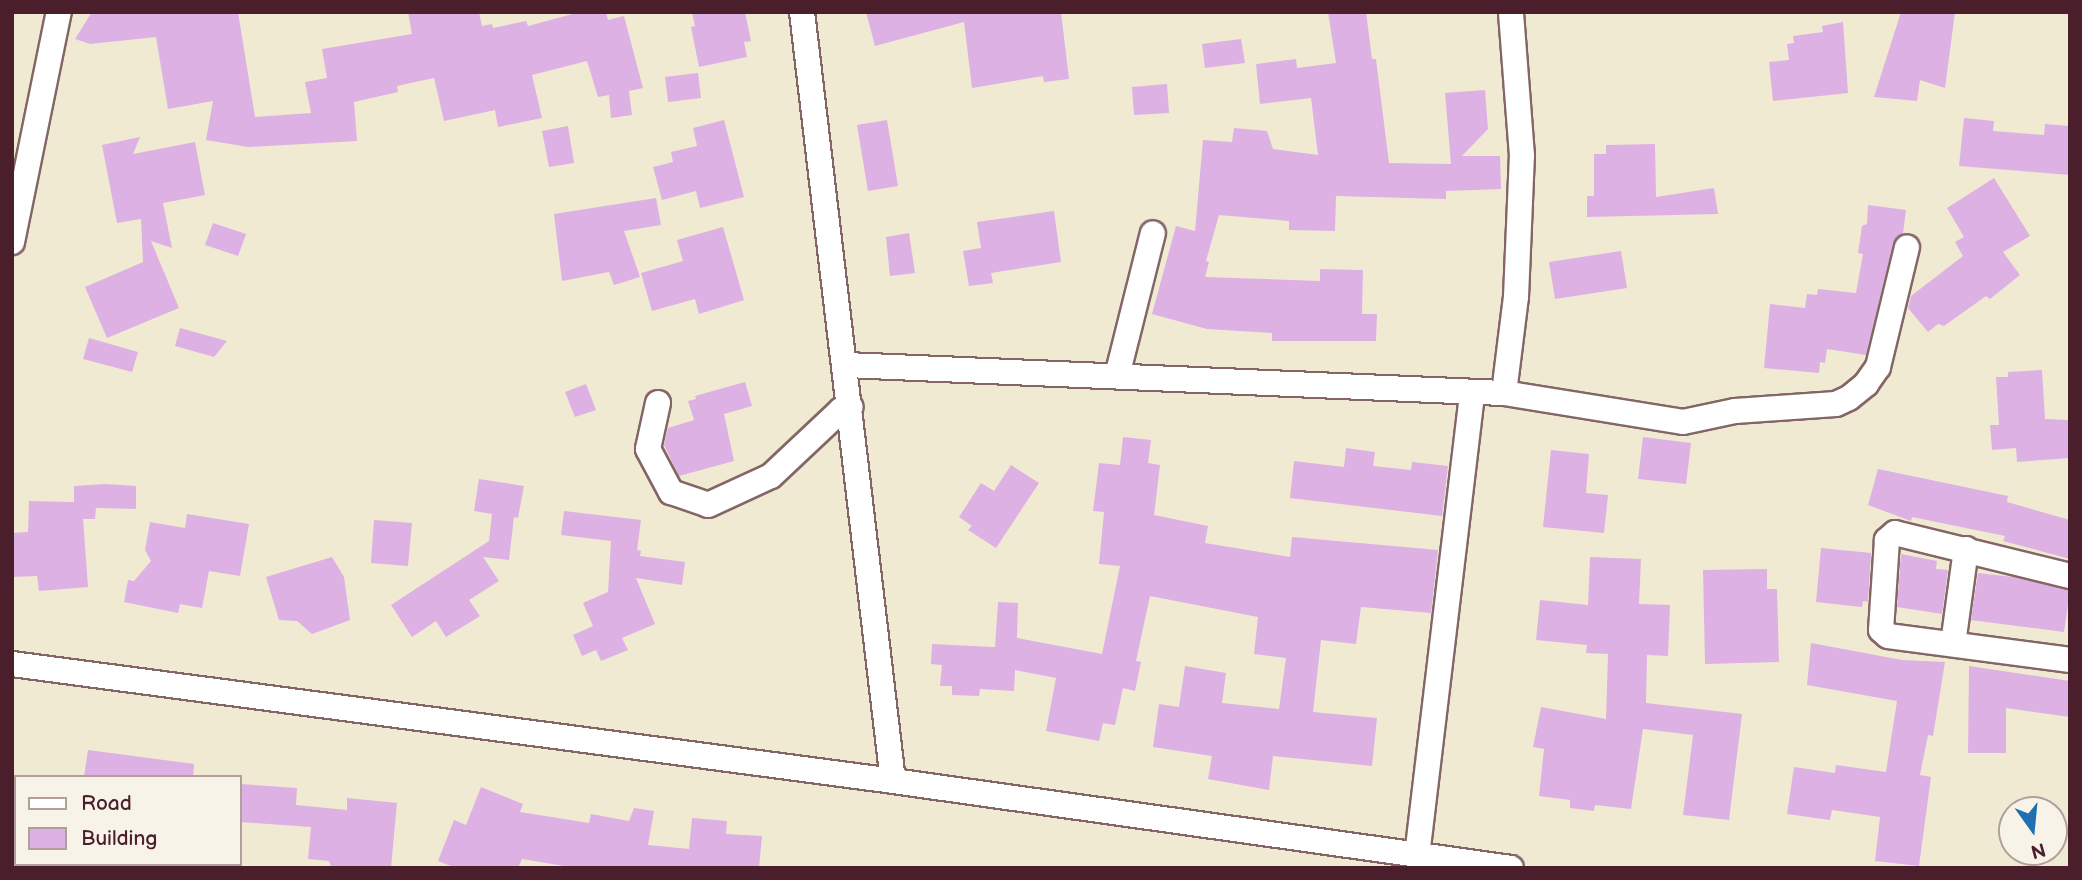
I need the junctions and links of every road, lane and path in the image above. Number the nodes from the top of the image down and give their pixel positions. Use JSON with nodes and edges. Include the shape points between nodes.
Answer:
{"nodes":[{"id":1,"x":59,"y":12,"type":"edge"},
{"id":2,"x":802,"y":12,"type":"edge"},
{"id":3,"x":1511,"y":12,"type":"edge"},
{"id":4,"x":1153,"y":233,"type":"dead end"},
{"id":5,"x":12,"y":242,"type":"edge"},
{"id":6,"x":1907,"y":247,"type":"dead end"},
{"id":7,"x":846,"y":365,"type":"junction"},
{"id":8,"x":1117,"y":376,"type":"junction"},
{"id":9,"x":1472,"y":391,"type":"junction"},
{"id":10,"x":1504,"y":393,"type":"junction"},
{"id":11,"x":658,"y":403,"type":"dead end"},
{"id":12,"x":851,"y":407,"type":"junction"},
{"id":13,"x":1966,"y":549,"type":"junction"},
{"id":14,"x":2070,"y":576,"type":"edge"},
{"id":15,"x":1953,"y":644,"type":"junction"},
{"id":16,"x":2070,"y":660,"type":"edge"},
{"id":17,"x":12,"y":664,"type":"edge"},
{"id":18,"x":893,"y":781,"type":"junction"},
{"id":19,"x":1417,"y":856,"type":"junction"},
{"id":20,"x":1511,"y":868,"type":"edge"}],
"edges":[{"from":1,"to":5,"type":"street"},
{"from":2,"to":7,"type":"street"},
{"from":3,"to":10,"type":"street","via":[[1522,156],[1514,321]]},
{"from":4,"to":8,"type":"street"},
{"from":6,"to":10,"type":"street","via":[[1878,368],[1866,384],[1836,404],[1735,411],[1683,422]]},
{"from":7,"to":8,"type":"street"},
{"from":7,"to":12,"type":"street"},
{"from":8,"to":9,"type":"street"},
{"from":9,"to":10,"type":"street"},
{"from":9,"to":19,"type":"street"},
{"from":11,"to":12,"type":"street","via":[[648,449],[671,492],[708,505],[771,476],[841,410]]},
{"from":12,"to":18,"type":"street"},
{"from":13,"to":14,"type":"street"},
{"from":13,"to":15,"type":"street"},
{"from":13,"to":15,"type":"street","via":[[1895,533],[1887,540],[1881,631],[1888,636]]},
{"from":15,"to":16,"type":"street"},
{"from":17,"to":18,"type":"street"},
{"from":18,"to":19,"type":"street"},
{"from":19,"to":20,"type":"street"}]}
